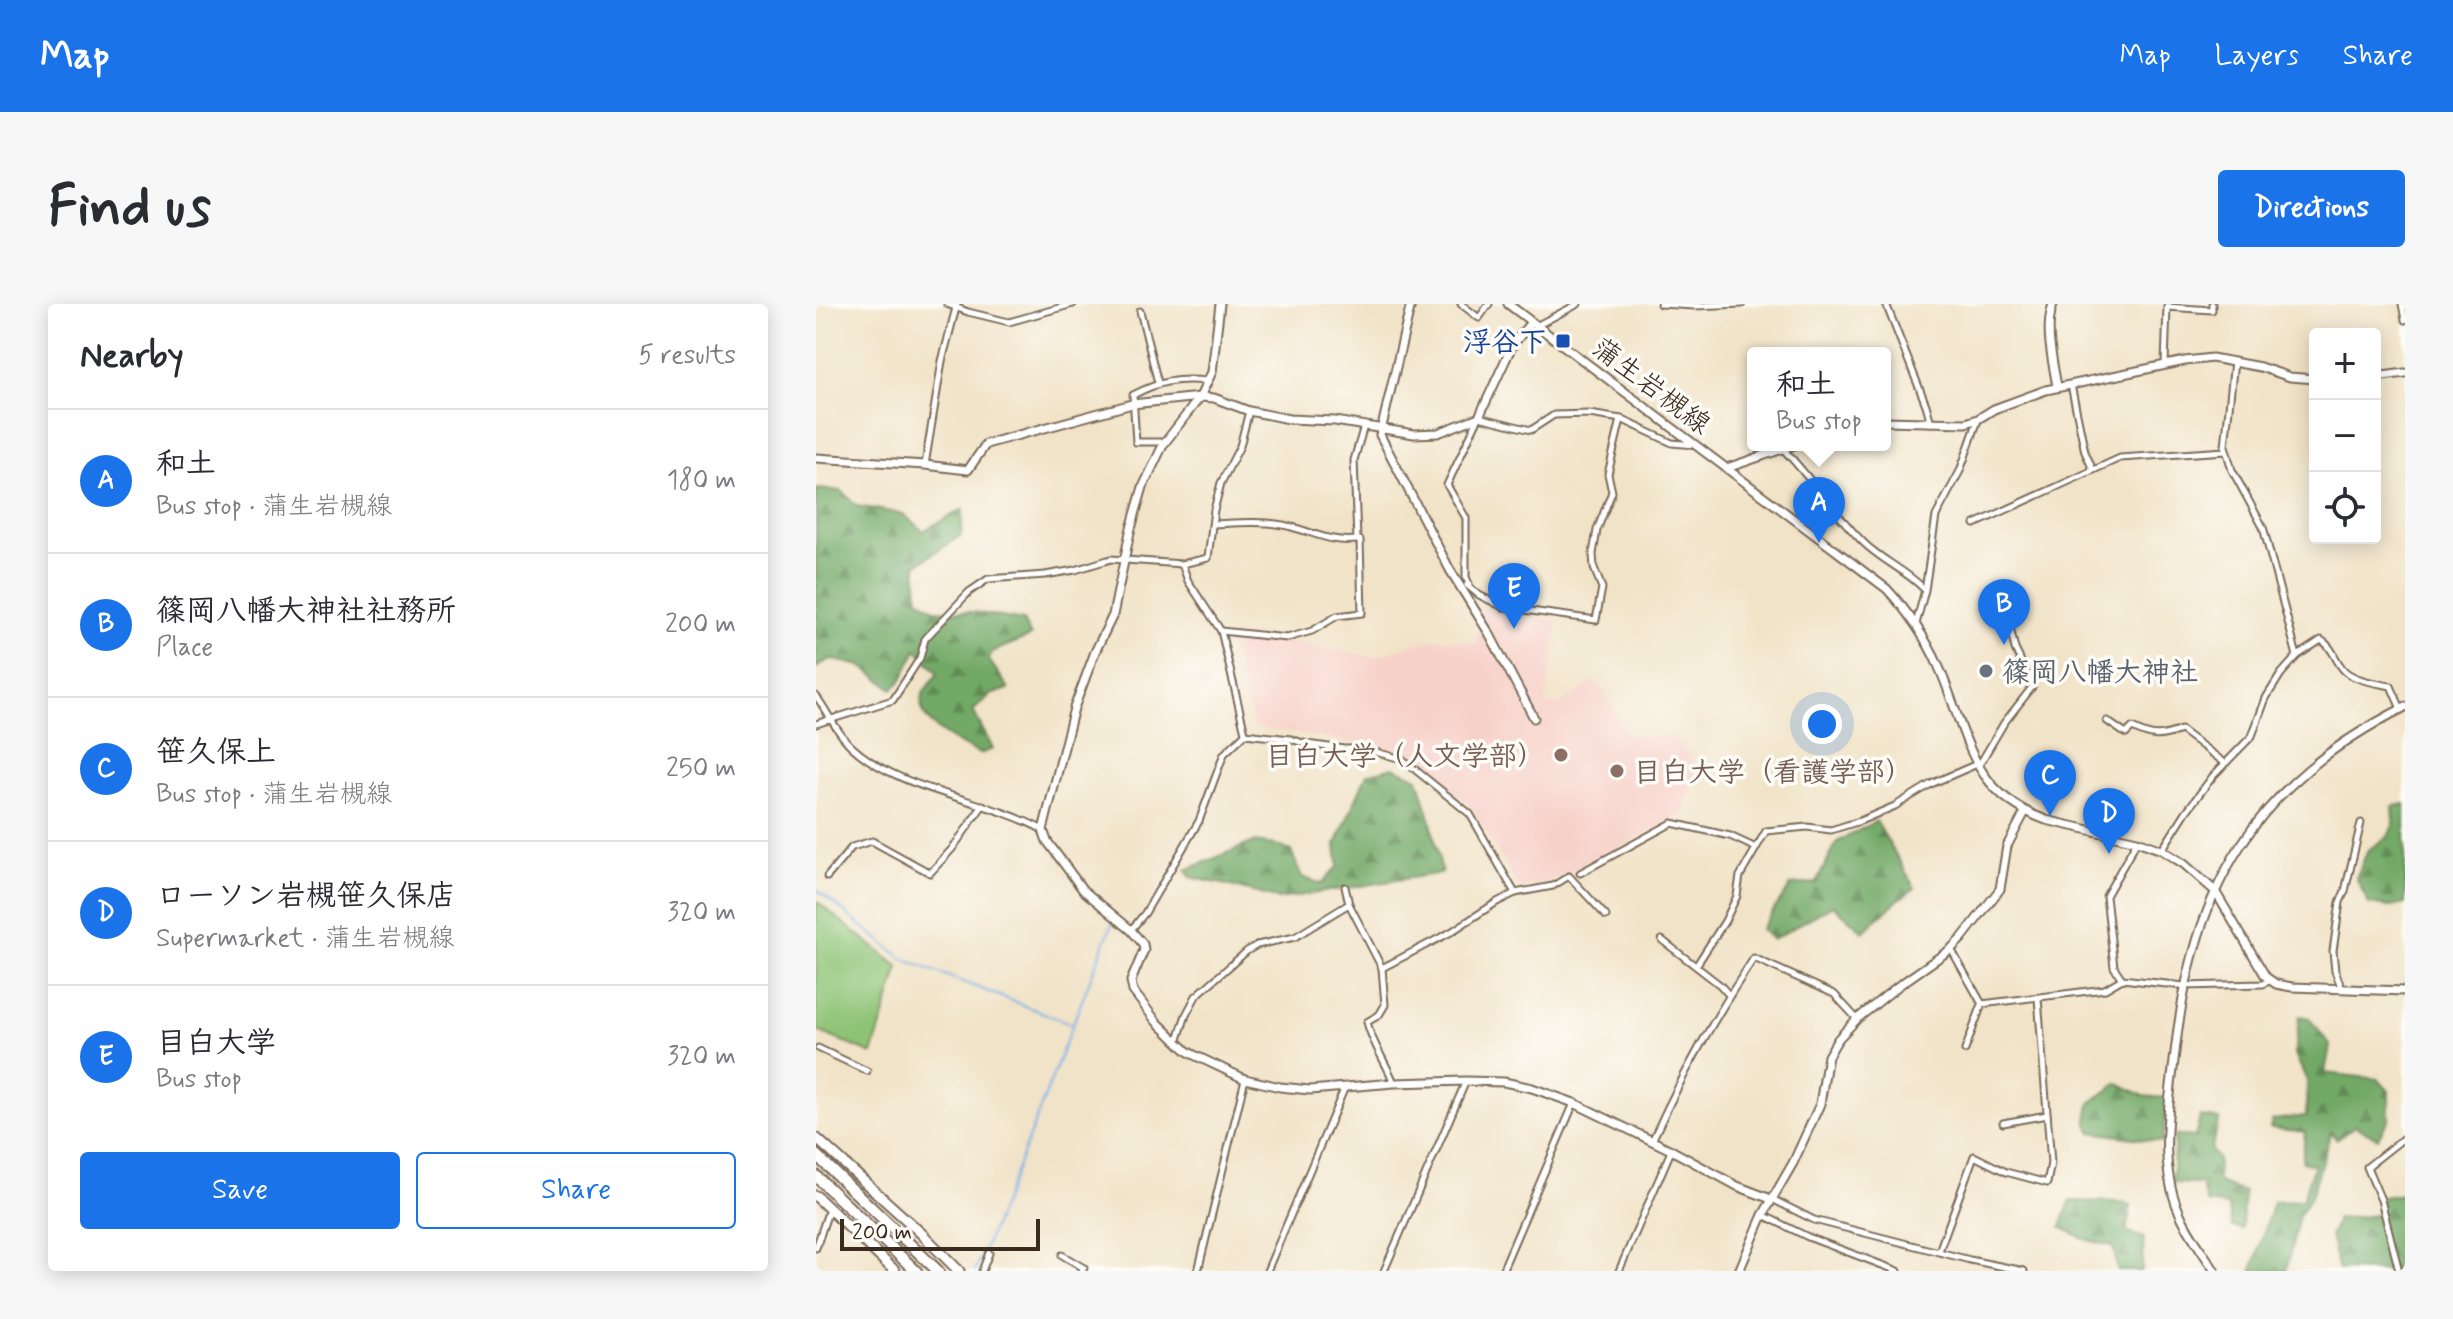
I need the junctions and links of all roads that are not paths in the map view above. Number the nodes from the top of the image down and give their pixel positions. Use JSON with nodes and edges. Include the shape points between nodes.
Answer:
{"nodes":[{"id":1,"x":947,"y":304,"type":"edge"},
{"id":2,"x":1073,"y":304,"type":"edge"},
{"id":3,"x":1220,"y":304,"type":"edge"},
{"id":4,"x":1411,"y":304,"type":"edge"},
{"id":5,"x":1461,"y":304,"type":"edge"},
{"id":6,"x":1489,"y":304,"type":"edge"},
{"id":7,"x":1508,"y":304,"type":"edge"},
{"id":8,"x":1578,"y":304,"type":"edge"},
{"id":9,"x":1660,"y":304,"type":"edge"},
{"id":10,"x":1742,"y":304,"type":"edge"},
{"id":11,"x":1886,"y":304,"type":"edge"},
{"id":12,"x":2053,"y":304,"type":"edge"},
{"id":13,"x":2212,"y":304,"type":"edge"},
{"id":14,"x":2402,"y":304,"type":"edge"},
{"id":15,"x":1694,"y":305,"type":"edge"},
{"id":16,"x":958,"y":306,"type":"edge"},
{"id":17,"x":1140,"y":311,"type":"dead end"},
{"id":18,"x":2405,"y":320,"type":"edge"},
{"id":19,"x":1533,"y":324,"type":"junction"},
{"id":20,"x":2234,"y":361,"type":"junction"},
{"id":21,"x":2165,"y":365,"type":"junction"},
{"id":22,"x":2405,"y":373,"type":"edge"},
{"id":23,"x":2381,"y":376,"type":"edge"},
{"id":24,"x":2309,"y":379,"type":"edge"},
{"id":25,"x":1208,"y":381,"type":"junction"},
{"id":26,"x":1158,"y":383,"type":"junction"},
{"id":27,"x":2071,"y":385,"type":"junction"},
{"id":28,"x":2057,"y":387,"type":"junction"},
{"id":29,"x":1200,"y":397,"type":"junction"},
{"id":30,"x":1132,"y":404,"type":"junction"},
{"id":31,"x":1249,"y":411,"type":"junction"},
{"id":32,"x":1479,"y":417,"type":"junction"},
{"id":33,"x":1621,"y":419,"type":"junction"},
{"id":34,"x":1978,"y":419,"type":"junction"},
{"id":35,"x":1891,"y":421,"type":"edge"},
{"id":36,"x":1931,"y":423,"type":"junction"},
{"id":37,"x":1364,"y":426,"type":"junction"},
{"id":38,"x":1380,"y":429,"type":"junction"},
{"id":39,"x":1165,"y":442,"type":"junction"},
{"id":40,"x":1696,"y":445,"type":"junction"},
{"id":41,"x":1777,"y":451,"type":"edge"},
{"id":42,"x":1785,"y":451,"type":"edge"},
{"id":43,"x":2226,"y":451,"type":"junction"},
{"id":44,"x":816,"y":458,"type":"edge"},
{"id":45,"x":925,"y":465,"type":"junction"},
{"id":46,"x":1727,"y":468,"type":"junction"},
{"id":47,"x":2093,"y":470,"type":"junction"},
{"id":48,"x":1213,"y":524,"type":"junction"},
{"id":49,"x":1975,"y":524,"type":"dead end"},
{"id":50,"x":1357,"y":540,"type":"junction"},
{"id":51,"x":1124,"y":559,"type":"junction"},
{"id":52,"x":1182,"y":564,"type":"junction"},
{"id":53,"x":1465,"y":586,"type":"junction"},
{"id":54,"x":1925,"y":590,"type":"junction"},
{"id":55,"x":1916,"y":624,"type":"junction"},
{"id":56,"x":2010,"y":628,"type":"dead end"},
{"id":57,"x":1221,"y":631,"type":"junction"},
{"id":58,"x":2297,"y":656,"type":"junction"},
{"id":59,"x":816,"y":696,"type":"edge"},
{"id":60,"x":2403,"y":708,"type":"edge"},
{"id":61,"x":1534,"y":718,"type":"dead end"},
{"id":62,"x":831,"y":720,"type":"junction"},
{"id":63,"x":2107,"y":721,"type":"dead end"},
{"id":64,"x":816,"y":724,"type":"edge"},
{"id":65,"x":1245,"y":734,"type":"junction"},
{"id":66,"x":2225,"y":763,"type":"junction"},
{"id":67,"x":1977,"y":764,"type":"junction"},
{"id":68,"x":983,"y":805,"type":"junction"},
{"id":69,"x":2025,"y":812,"type":"junction"},
{"id":70,"x":2361,"y":823,"type":"dead end"},
{"id":71,"x":1043,"y":830,"type":"junction"},
{"id":72,"x":2137,"y":841,"type":"junction"},
{"id":73,"x":1755,"y":847,"type":"junction"},
{"id":74,"x":2162,"y":850,"type":"junction"},
{"id":75,"x":1580,"y":873,"type":"dead end"},
{"id":76,"x":827,"y":877,"type":"dead end"},
{"id":77,"x":1345,"y":887,"type":"dead end"},
{"id":78,"x":2215,"y":891,"type":"junction"},
{"id":79,"x":1515,"y":893,"type":"junction"},
{"id":80,"x":1349,"y":904,"type":"junction"},
{"id":81,"x":1606,"y":916,"type":"dead end"},
{"id":82,"x":1131,"y":930,"type":"junction"},
{"id":83,"x":1662,"y":940,"type":"dead end"},
{"id":84,"x":1951,"y":949,"type":"junction"},
{"id":85,"x":1696,"y":966,"type":"junction"},
{"id":86,"x":1382,"y":968,"type":"junction"},
{"id":87,"x":2122,"y":979,"type":"junction"},
{"id":88,"x":2271,"y":980,"type":"junction"},
{"id":89,"x":2184,"y":986,"type":"junction"},
{"id":90,"x":2342,"y":989,"type":"junction"},
{"id":91,"x":2405,"y":991,"type":"edge"},
{"id":92,"x":1729,"y":995,"type":"junction"},
{"id":93,"x":2038,"y":998,"type":"junction"},
{"id":94,"x":1982,"y":1004,"type":"junction"},
{"id":95,"x":1857,"y":1019,"type":"junction"},
{"id":96,"x":1177,"y":1043,"type":"junction"},
{"id":97,"x":818,"y":1048,"type":"edge"},
{"id":98,"x":1965,"y":1050,"type":"dead end"},
{"id":99,"x":867,"y":1071,"type":"dead end"},
{"id":100,"x":1245,"y":1079,"type":"junction"},
{"id":101,"x":1466,"y":1081,"type":"junction"},
{"id":102,"x":1394,"y":1083,"type":"junction"},
{"id":103,"x":1345,"y":1087,"type":"junction"},
{"id":104,"x":1574,"y":1103,"type":"junction"},
{"id":105,"x":2047,"y":1115,"type":"junction"},
{"id":106,"x":2003,"y":1123,"type":"dead end"},
{"id":107,"x":2405,"y":1137,"type":"edge"},
{"id":108,"x":816,"y":1138,"type":"edge"},
{"id":109,"x":1652,"y":1141,"type":"junction"},
{"id":110,"x":1671,"y":1150,"type":"junction"},
{"id":111,"x":816,"y":1155,"type":"edge"},
{"id":112,"x":816,"y":1176,"type":"edge"},
{"id":113,"x":816,"y":1196,"type":"edge"},
{"id":114,"x":1771,"y":1199,"type":"junction"},
{"id":115,"x":829,"y":1208,"type":"junction"},
{"id":116,"x":1763,"y":1215,"type":"junction"},
{"id":117,"x":816,"y":1248,"type":"edge"},
{"id":118,"x":1939,"y":1251,"type":"junction"},
{"id":119,"x":989,"y":1253,"type":"dead end"},
{"id":120,"x":1062,"y":1255,"type":"dead end"},
{"id":121,"x":895,"y":1271,"type":"edge"},
{"id":122,"x":916,"y":1271,"type":"edge"},
{"id":123,"x":938,"y":1271,"type":"edge"},
{"id":124,"x":959,"y":1271,"type":"edge"},
{"id":125,"x":982,"y":1271,"type":"edge"},
{"id":126,"x":1082,"y":1271,"type":"edge"},
{"id":127,"x":1198,"y":1271,"type":"edge"},
{"id":128,"x":1267,"y":1271,"type":"edge"},
{"id":129,"x":1384,"y":1271,"type":"edge"},
{"id":130,"x":1502,"y":1271,"type":"edge"},
{"id":131,"x":1619,"y":1271,"type":"edge"},
{"id":132,"x":1739,"y":1271,"type":"edge"},
{"id":133,"x":1898,"y":1271,"type":"edge"},
{"id":134,"x":2024,"y":1271,"type":"edge"},
{"id":135,"x":2215,"y":1271,"type":"edge"},
{"id":136,"x":2399,"y":1271,"type":"edge"}],
"edges":[{"from":1,"to":16,"type":"street"},
{"from":2,"to":16,"type":"street","via":[[1009,322]]},
{"from":3,"to":25,"type":"street"},
{"from":4,"to":38,"type":"street"},
{"from":5,"to":6,"type":"street","via":[[1479,318]]},
{"from":7,"to":19,"type":"street","name":"蒲生岩槻線"},
{"from":8,"to":19,"type":"street"},
{"from":9,"to":15,"type":"street"},
{"from":10,"to":15,"type":"street"},
{"from":11,"to":36,"type":"street"},
{"from":12,"to":28,"type":"street","via":[[2049,335]]},
{"from":13,"to":21,"type":"street","via":[[2212,310],[2167,307]]},
{"from":14,"to":18,"type":"street"},
{"from":16,"to":45,"type":"street","via":[[942,361]]},
{"from":17,"to":26,"type":"street"},
{"from":19,"to":32,"type":"street","via":[[1512,346]]},
{"from":19,"to":40,"type":"street","name":"蒲生岩槻線"},
{"from":20,"to":21,"type":"street","via":[[2212,358]]},
{"from":20,"to":24,"type":"street"},
{"from":20,"to":43,"type":"street"},
{"from":21,"to":27,"type":"street"},
{"from":22,"to":23,"type":"street"},
{"from":25,"to":26,"type":"street"},
{"from":25,"to":29,"type":"street"},
{"from":26,"to":30,"type":"street","via":[[1133,395]]},
{"from":27,"to":28,"type":"street"},
{"from":27,"to":47,"type":"street"},
{"from":28,"to":34,"type":"street"},
{"from":29,"to":30,"type":"street"},
{"from":29,"to":31,"type":"street"},
{"from":29,"to":39,"type":"street"},
{"from":30,"to":39,"type":"street","via":[[1136,442]]},
{"from":30,"to":45,"type":"street","via":[[986,444],[968,470]]},
{"from":31,"to":37,"type":"street"},
{"from":31,"to":48,"type":"street","via":[[1240,446],[1221,483]]},
{"from":32,"to":33,"type":"street","via":[[1531,430],[1554,415]]},
{"from":32,"to":38,"type":"street","via":[[1438,433]]},
{"from":32,"to":53,"type":"street","via":[[1447,485],[1466,518]]},
{"from":33,"to":40,"type":"street","via":[[1672,443]]},
{"from":33,"to":53,"type":"street","via":[[1608,474],[1612,492],[1593,554],[1602,588],[1596,620],[1503,607]]},
{"from":34,"to":36,"type":"street"},
{"from":34,"to":54,"type":"street","via":[[1960,471],[1936,516]]},
{"from":35,"to":36,"type":"street"},
{"from":37,"to":38,"type":"street"},
{"from":37,"to":50,"type":"street","via":[[1354,460]]},
{"from":38,"to":53,"type":"street"},
{"from":39,"to":51,"type":"street","via":[[1143,487]]},
{"from":40,"to":46,"type":"street","name":"蒲生岩槻線"},
{"from":41,"to":46,"type":"street"},
{"from":42,"to":54,"type":"street","via":[[1855,534]]},
{"from":43,"to":47,"type":"street","via":[[2120,458]]},
{"from":43,"to":58,"type":"street","via":[[2263,527]]},
{"from":44,"to":45,"type":"street"},
{"from":46,"to":55,"type":"street","name":"蒲生岩槻線","via":[[1872,576]]},
{"from":47,"to":49,"type":"street"},
{"from":48,"to":50,"type":"street","via":[[1264,522],[1328,540]]},
{"from":48,"to":52,"type":"street","via":[[1208,558]]},
{"from":50,"to":57,"type":"street","via":[[1362,613],[1337,616],[1287,638]]},
{"from":51,"to":52,"type":"street"},
{"from":51,"to":62,"type":"street","via":[[981,583],[925,639],[920,658],[893,700]]},
{"from":51,"to":71,"type":"street","via":[[1113,615],[1074,708]]},
{"from":52,"to":57,"type":"street"},
{"from":53,"to":61,"type":"street"},
{"from":54,"to":55,"type":"street"},
{"from":55,"to":67,"type":"street","name":"蒲生岩槻線"},
{"from":56,"to":67,"type":"street","via":[[2033,686]]},
{"from":57,"to":65,"type":"street"},
{"from":58,"to":60,"type":"street","via":[[2321,640],[2327,642],[2345,671],[2391,686]]},
{"from":58,"to":66,"type":"street","via":[[2266,698],[2252,736]]},
{"from":59,"to":62,"type":"street"},
{"from":60,"to":78,"type":"street","via":[[2348,739],[2295,780],[2252,829]]},
{"from":62,"to":64,"type":"street"},
{"from":62,"to":68,"type":"street","via":[[850,746],[876,766]]},
{"from":63,"to":66,"type":"street","via":[[2126,734],[2132,728],[2152,737],[2181,730]]},
{"from":65,"to":79,"type":"street","via":[[1402,759],[1470,814]]},
{"from":65,"to":82,"type":"street","via":[[1224,754],[1199,821]]},
{"from":66,"to":74,"type":"street"},
{"from":67,"to":69,"type":"street","name":"蒲生岩槻線","via":[[1997,792]]},
{"from":67,"to":73,"type":"street","via":[[1860,821],[1831,830],[1766,831]]},
{"from":68,"to":71,"type":"street"},
{"from":68,"to":76,"type":"street","via":[[930,873],[872,841],[852,847]]},
{"from":69,"to":72,"type":"street","name":"蒲生岩槻線"},
{"from":69,"to":84,"type":"street","via":[[2007,846],[2000,889]]},
{"from":70,"to":90,"type":"street","via":[[2333,951]]},
{"from":71,"to":82,"type":"street","via":[[1083,890]]},
{"from":72,"to":74,"type":"street","name":"蒲生岩槻線"},
{"from":72,"to":87,"type":"street","via":[[2106,896],[2114,967]]},
{"from":73,"to":75,"type":"street","via":[[1672,823]]},
{"from":73,"to":85,"type":"street","via":[[1725,921]]},
{"from":74,"to":78,"type":"street","name":"蒲生岩槻線"},
{"from":77,"to":80,"type":"street"},
{"from":78,"to":88,"type":"street","name":"蒲生岩槻線"},
{"from":78,"to":89,"type":"street"},
{"from":79,"to":81,"type":"street","via":[[1553,886],[1569,876]]},
{"from":79,"to":86,"type":"street"},
{"from":80,"to":86,"type":"street"},
{"from":80,"to":96,"type":"street","via":[[1295,937],[1247,951],[1196,996]]},
{"from":82,"to":96,"type":"street","via":[[1144,950],[1131,981],[1133,991]]},
{"from":83,"to":85,"type":"street"},
{"from":84,"to":94,"type":"street"},
{"from":84,"to":95,"type":"street"},
{"from":85,"to":92,"type":"street"},
{"from":86,"to":102,"type":"street","via":[[1385,1005],[1367,1022]]},
{"from":87,"to":89,"type":"street"},
{"from":87,"to":93,"type":"street","via":[[2105,989]]},
{"from":88,"to":89,"type":"street"},
{"from":88,"to":90,"type":"street","via":[[2292,987]]},
{"from":89,"to":135,"type":"street","via":[[2166,1155],[2182,1219]]},
{"from":90,"to":91,"type":"street"},
{"from":92,"to":95,"type":"street","via":[[1754,958],[1834,994]]},
{"from":92,"to":109,"type":"street"},
{"from":93,"to":94,"type":"street"},
{"from":93,"to":105,"type":"street"},
{"from":94,"to":98,"type":"street"},
{"from":95,"to":114,"type":"street","via":[[1828,1056],[1820,1104]]},
{"from":96,"to":100,"type":"street"},
{"from":97,"to":99,"type":"street"},
{"from":100,"to":103,"type":"street","via":[[1310,1090]]},
{"from":100,"to":127,"type":"street"},
{"from":101,"to":102,"type":"street"},
{"from":101,"to":104,"type":"street","via":[[1504,1082]]},
{"from":101,"to":129,"type":"street"},
{"from":102,"to":103,"type":"street"},
{"from":103,"to":128,"type":"street"},
{"from":104,"to":109,"type":"street"},
{"from":104,"to":130,"type":"street"},
{"from":105,"to":106,"type":"street"},
{"from":105,"to":118,"type":"street","via":[[2047,1183],[1974,1156]]},
{"from":107,"to":136,"type":"street","via":[[2367,1167]]},
{"from":108,"to":124,"type":"highway"},
{"from":109,"to":110,"type":"street"},
{"from":110,"to":114,"type":"street"},
{"from":110,"to":131,"type":"street"},
{"from":111,"to":123,"type":"highway"},
{"from":112,"to":122,"type":"highway"},
{"from":113,"to":115,"type":"highway"},
{"from":114,"to":116,"type":"street"},
{"from":114,"to":118,"type":"street","via":[[1814,1220]]},
{"from":115,"to":117,"type":"street"},
{"from":115,"to":121,"type":"highway"},
{"from":116,"to":132,"type":"street"},
{"from":116,"to":133,"type":"street"},
{"from":118,"to":134,"type":"street"},
{"from":119,"to":125,"type":"street"},
{"from":120,"to":126,"type":"street"}]}
